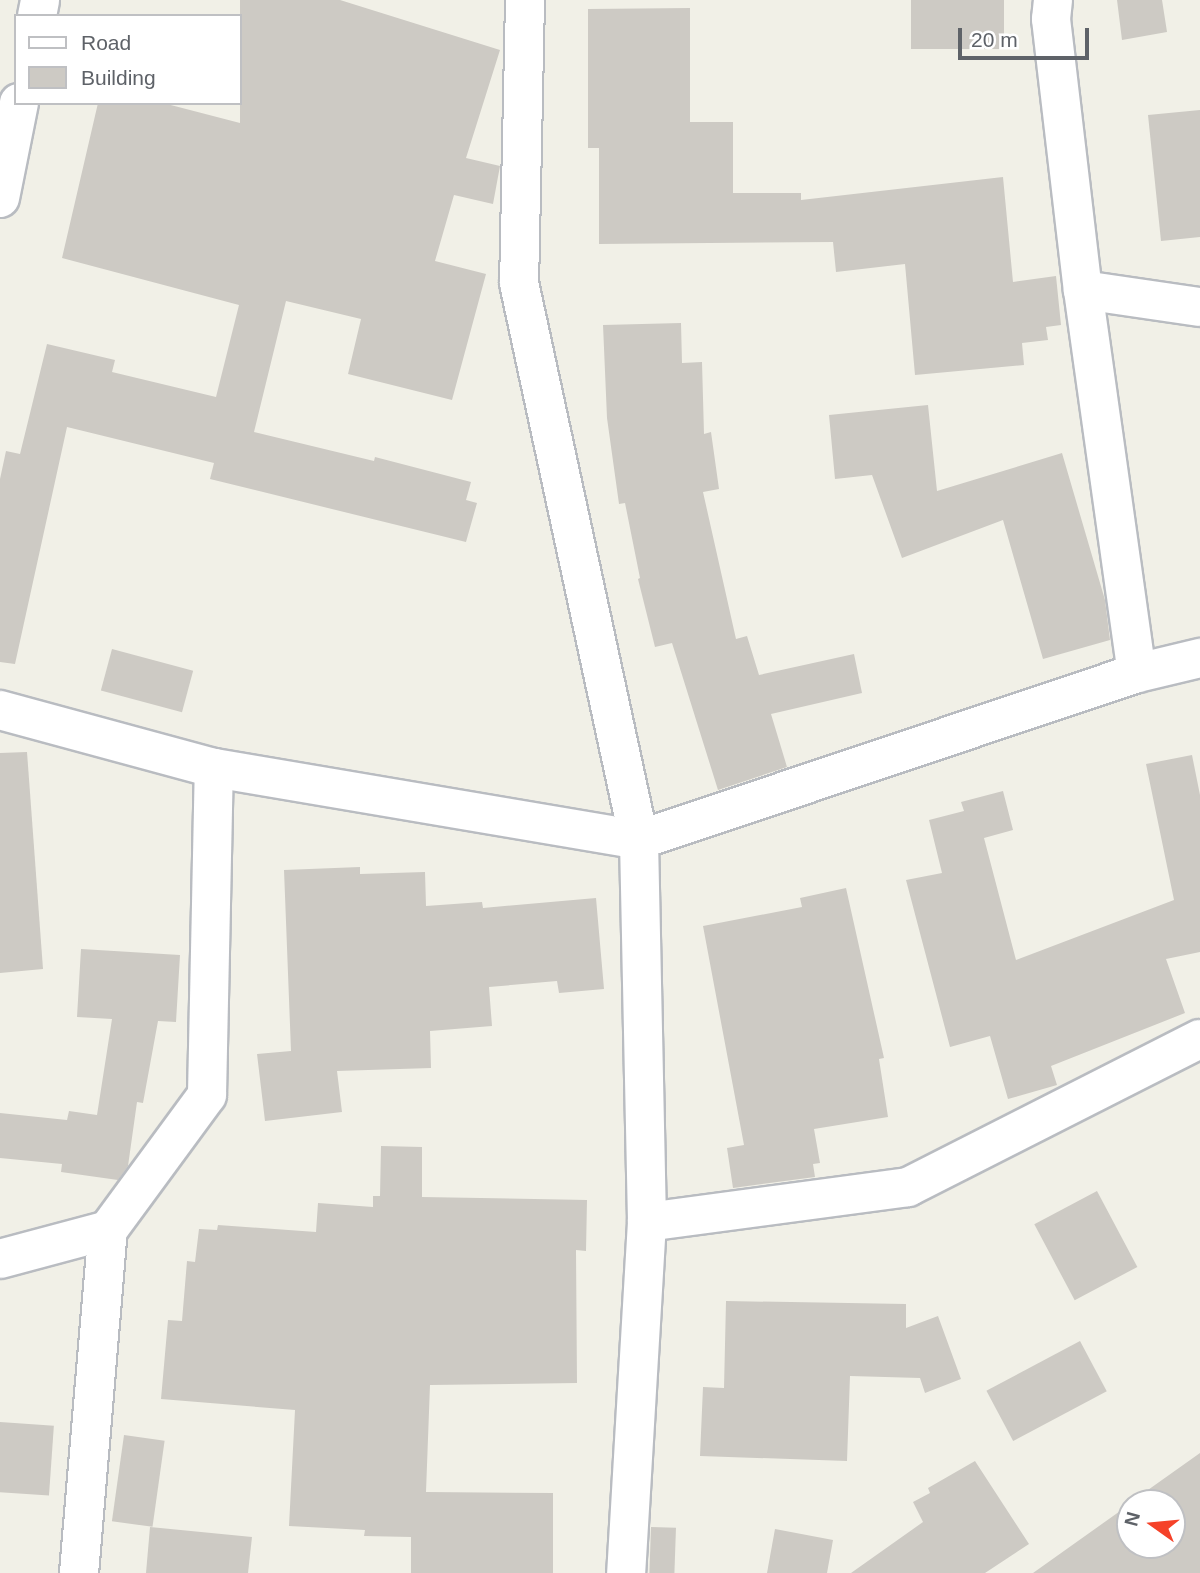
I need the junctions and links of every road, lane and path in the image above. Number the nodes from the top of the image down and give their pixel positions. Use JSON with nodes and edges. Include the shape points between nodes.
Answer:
{"nodes":[{"id":1,"x":525,"y":0,"type":"edge"},
{"id":2,"x":1053,"y":0,"type":"edge"},
{"id":3,"x":19,"y":105,"type":"edge"},
{"id":4,"x":0,"y":198,"type":"edge"},
{"id":5,"x":1083,"y":290,"type":"junction"},
{"id":6,"x":1200,"y":307,"type":"edge"},
{"id":7,"x":1200,"y":658,"type":"edge"},
{"id":8,"x":1137,"y":673,"type":"junction"},
{"id":9,"x":0,"y":710,"type":"edge"},
{"id":10,"x":215,"y":768,"type":"junction"},
{"id":11,"x":639,"y":840,"type":"junction"},
{"id":12,"x":1200,"y":1039,"type":"edge"},
{"id":13,"x":647,"y":1222,"type":"junction"},
{"id":14,"x":108,"y":1230,"type":"junction"},
{"id":15,"x":0,"y":1259,"type":"edge"},
{"id":16,"x":79,"y":1573,"type":"edge"},
{"id":17,"x":626,"y":1573,"type":"edge"}],
"edges":[{"from":1,"to":11,"type":"street","via":[[519,283]]},
{"from":2,"to":5,"type":"street","via":[[1051,19]]},
{"from":3,"to":4,"type":"street"},
{"from":5,"to":6,"type":"street"},
{"from":5,"to":8,"type":"street"},
{"from":7,"to":8,"type":"street"},
{"from":8,"to":11,"type":"street"},
{"from":9,"to":10,"type":"street"},
{"from":10,"to":11,"type":"street"},
{"from":10,"to":14,"type":"street","via":[[206,1095]]},
{"from":11,"to":13,"type":"street"},
{"from":12,"to":13,"type":"street","via":[[908,1187]]},
{"from":13,"to":17,"type":"street"},
{"from":14,"to":15,"type":"street"},
{"from":14,"to":16,"type":"street"}]}
